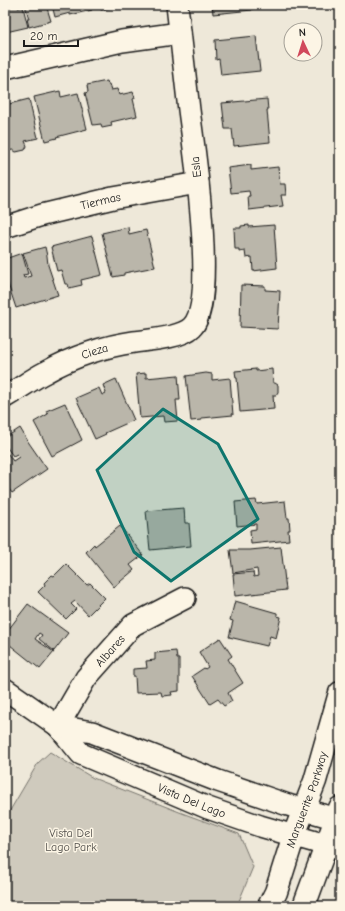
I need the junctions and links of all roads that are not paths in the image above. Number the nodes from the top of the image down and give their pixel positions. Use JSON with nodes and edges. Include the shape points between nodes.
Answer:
{"nodes":[{"id":1,"x":177,"y":5,"type":"edge"},
{"id":2,"x":180,"y":33,"type":"junction"},
{"id":3,"x":5,"y":68,"type":"edge"},
{"id":4,"x":198,"y":183,"type":"junction"},
{"id":5,"x":5,"y":227,"type":"edge"},
{"id":6,"x":192,"y":327,"type":"joint"},
{"id":7,"x":5,"y":397,"type":"edge"},
{"id":8,"x":185,"y":598,"type":"dead end"},
{"id":9,"x":5,"y":689,"type":"edge"},
{"id":10,"x":340,"y":693,"type":"edge"},
{"id":11,"x":58,"y":726,"type":"junction"},
{"id":12,"x":304,"y":810,"type":"junction"},
{"id":13,"x":339,"y":815,"type":"edge"},
{"id":14,"x":294,"y":835,"type":"junction"},
{"id":15,"x":333,"y":847,"type":"edge"},
{"id":16,"x":269,"y":906,"type":"edge"},
{"id":17,"x":304,"y":906,"type":"edge"}],
"edges":[{"from":1,"to":2,"type":"street","name":"Esla"},
{"from":2,"to":3,"type":"street","via":[[122,41]]},
{"from":2,"to":4,"type":"street","name":"Esla"},
{"from":4,"to":5,"type":"street","name":"Tiermas","via":[[113,198]]},
{"from":4,"to":6,"type":"street","name":"Esla","via":[[203,234],[203,286],[199,316]]},
{"from":6,"to":7,"type":"street","name":"Cieza","via":[[178,335],[114,344],[81,356],[47,371]]},
{"from":8,"to":11,"type":"street","name":"Albares","via":[[133,625],[86,678]]},
{"from":9,"to":11,"type":"street","name":"Vista Del Lago"},
{"from":10,"to":12,"type":"main road","name":"Marguerite Parkway"},
{"from":11,"to":12,"type":"street","name":"Vista Del Lago","via":[[92,732],[218,781]]},
{"from":11,"to":14,"type":"street","name":"Vista Del Lago","via":[[80,754],[208,808]]},
{"from":12,"to":13,"type":"street","name":"Vista Del Lago"},
{"from":12,"to":14,"type":"main road","name":"Marguerite Parkway"},
{"from":13,"to":15,"type":"main road"},
{"from":14,"to":15,"type":"street","name":"Vista Del Lago"},
{"from":14,"to":16,"type":"main road","name":"Marguerite Parkway"},
{"from":15,"to":17,"type":"main road"}]}
